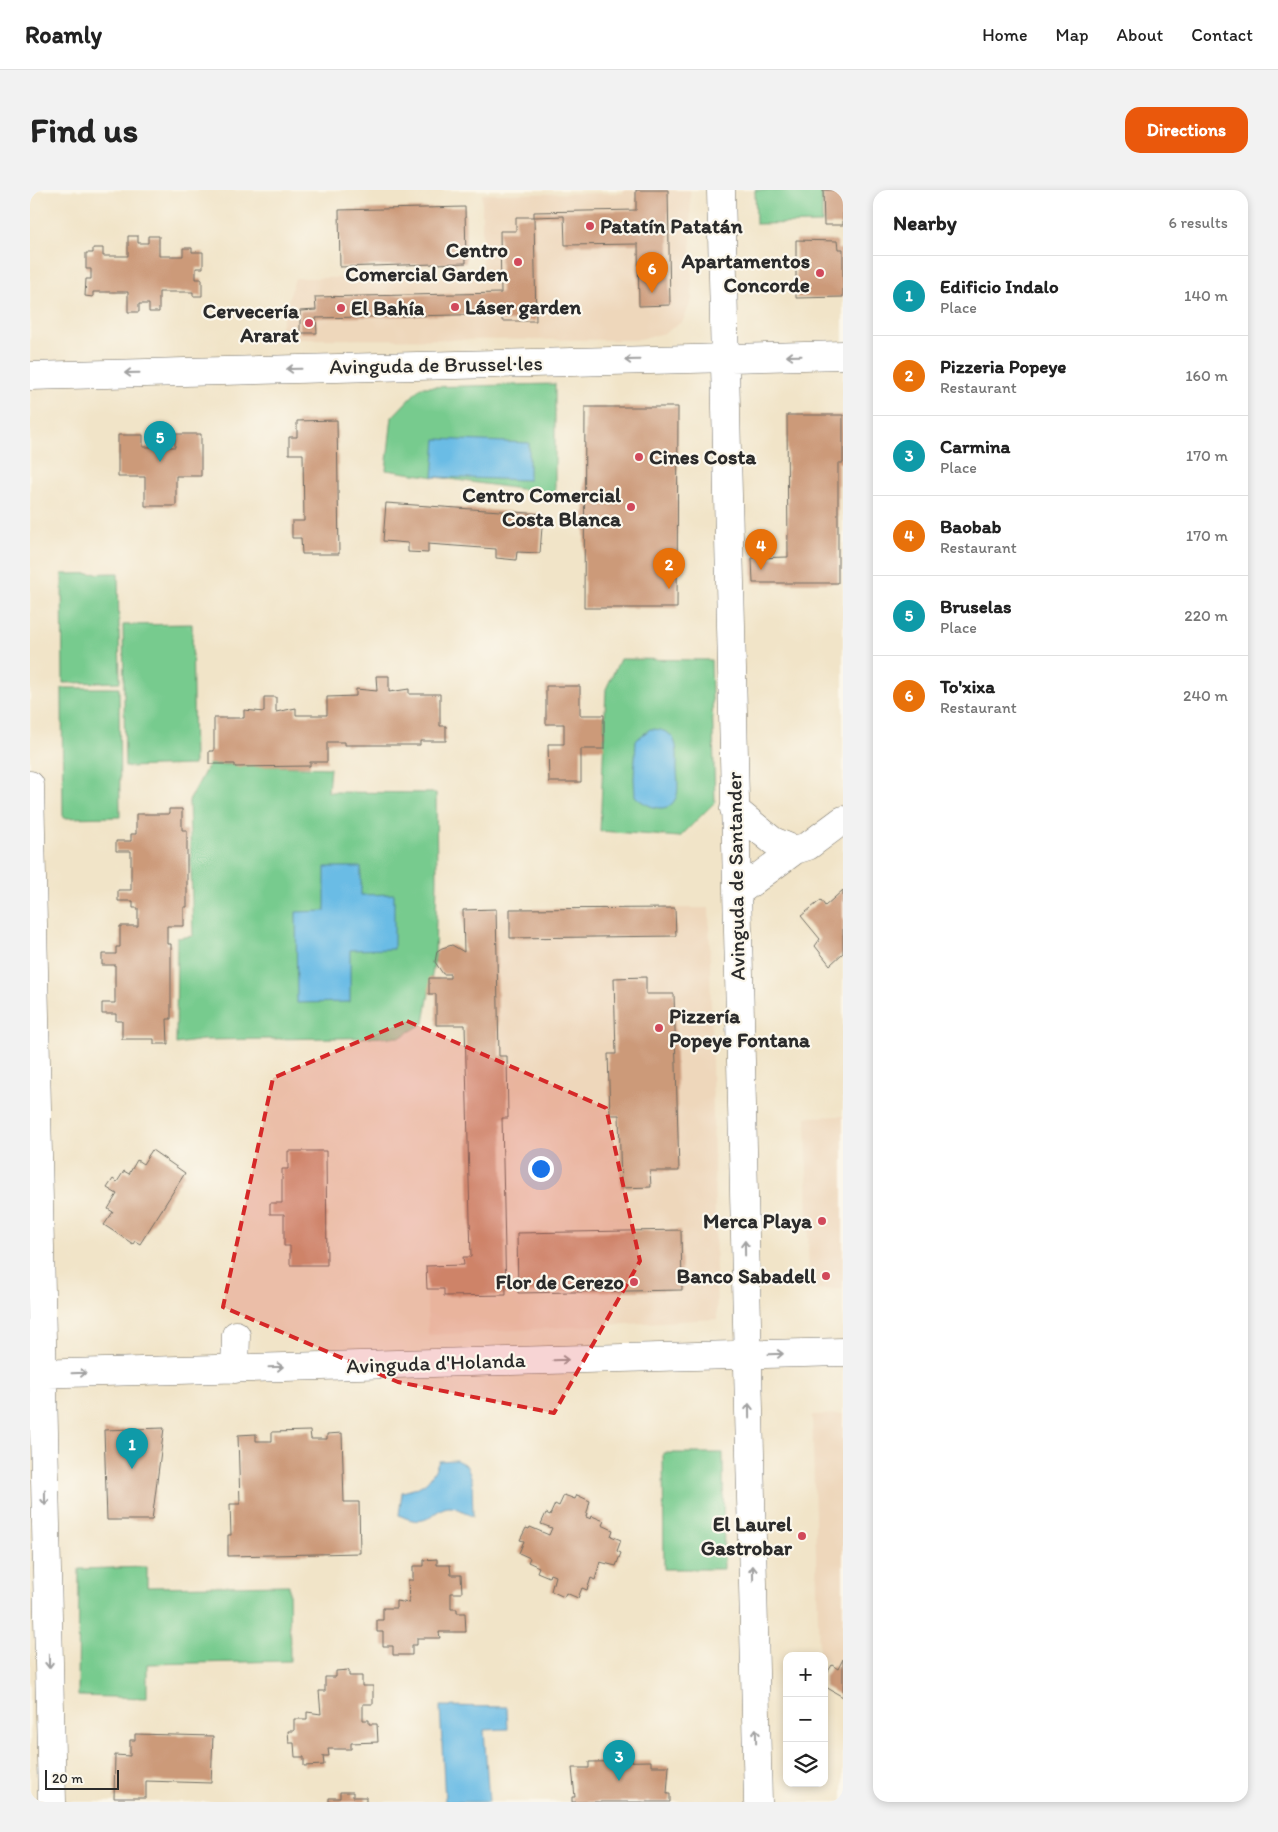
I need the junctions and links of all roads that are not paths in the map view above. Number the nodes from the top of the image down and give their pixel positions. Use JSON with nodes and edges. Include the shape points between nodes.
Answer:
{"nodes":[{"id":1,"x":721,"y":190,"type":"edge"},
{"id":2,"x":843,"y":355,"type":"edge"},
{"id":3,"x":724,"y":358,"type":"junction"},
{"id":4,"x":30,"y":376,"type":"edge"},
{"id":5,"x":30,"y":785,"type":"edge"},
{"id":6,"x":734,"y":809,"type":"junction"},
{"id":7,"x":843,"y":820,"type":"edge"},
{"id":8,"x":30,"y":823,"type":"edge"},
{"id":9,"x":795,"y":850,"type":"junction"},
{"id":10,"x":737,"y":893,"type":"junction"},
{"id":11,"x":32,"y":917,"type":"edge"},
{"id":12,"x":236,"y":1335,"type":"dead end"},
{"id":13,"x":843,"y":1352,"type":"edge"},
{"id":14,"x":748,"y":1355,"type":"junction"},
{"id":15,"x":235,"y":1369,"type":"junction"},
{"id":16,"x":36,"y":1374,"type":"edge"},
{"id":17,"x":758,"y":1789,"type":"edge"},
{"id":18,"x":52,"y":1802,"type":"edge"},
{"id":19,"x":743,"y":1802,"type":"edge"}],
"edges":[{"from":1,"to":3,"type":"street","name":"Avinguda de Santander"},
{"from":2,"to":3,"type":"street","name":"Avinguda de Brussel·les","one_way":true},
{"from":3,"to":4,"type":"street","name":"Avinguda de Brussel·les","one_way":true},
{"from":3,"to":6,"type":"street","name":"Avinguda de Santander"},
{"from":5,"to":8,"type":"street"},
{"from":6,"to":9,"type":"street","via":[[773,841]]},
{"from":6,"to":10,"type":"street","name":"Avinguda de Santander"},
{"from":7,"to":9,"type":"street","via":[[808,846]]},
{"from":8,"to":11,"type":"street"},
{"from":9,"to":10,"type":"street"},
{"from":14,"to":10,"type":"street","name":"Avinguda de Santander","one_way":true},
{"from":11,"to":16,"type":"street"},
{"from":12,"to":15,"type":"street"},
{"from":14,"to":13,"type":"street","name":"Avinguda d'Holanda","one_way":true},
{"from":15,"to":14,"type":"street","name":"Avinguda d'Holanda","one_way":true},
{"from":17,"to":14,"type":"street","name":"Avinguda de Santander","one_way":true},
{"from":16,"to":15,"type":"street","name":"Avinguda d'Holanda","one_way":true},
{"from":16,"to":18,"type":"street","one_way":true},
{"from":17,"to":19,"type":"street"}]}
